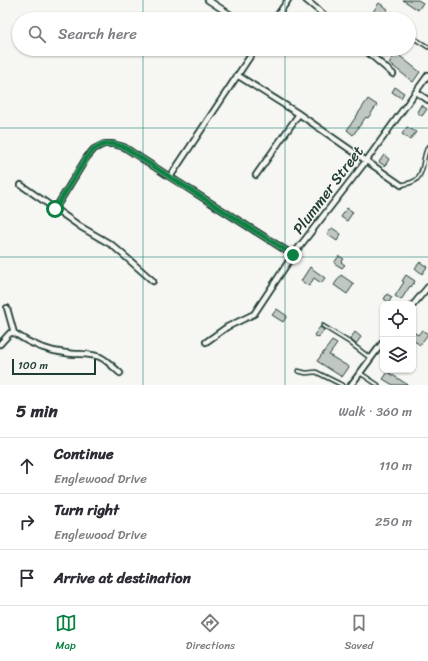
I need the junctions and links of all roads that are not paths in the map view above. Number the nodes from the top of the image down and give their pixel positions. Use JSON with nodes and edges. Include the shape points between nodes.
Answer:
{"nodes":[{"id":1,"x":208,"y":0,"type":"edge"},
{"id":2,"x":288,"y":0,"type":"edge"},
{"id":3,"x":306,"y":0,"type":"edge"},
{"id":4,"x":226,"y":12,"type":"edge"},
{"id":5,"x":280,"y":12,"type":"edge"},
{"id":6,"x":320,"y":12,"type":"edge"},
{"id":7,"x":416,"y":40,"type":"edge"},
{"id":8,"x":428,"y":48,"type":"edge"},
{"id":9,"x":250,"y":56,"type":"edge"},
{"id":10,"x":372,"y":56,"type":"edge"},
{"id":11,"x":393,"y":74,"type":"dead end"},
{"id":12,"x":237,"y":75,"type":"junction"},
{"id":13,"x":428,"y":75,"type":"edge"},
{"id":14,"x":416,"y":92,"type":"junction"},
{"id":15,"x":428,"y":100,"type":"edge"},
{"id":16,"x":299,"y":114,"type":"junction"},
{"id":17,"x":428,"y":147,"type":"edge"},
{"id":18,"x":366,"y":161,"type":"junction"},
{"id":19,"x":256,"y":175,"type":"dead end"},
{"id":20,"x":170,"y":177,"type":"junction"},
{"id":21,"x":21,"y":185,"type":"dead end"},
{"id":22,"x":401,"y":185,"type":"joint"},
{"id":23,"x":55,"y":209,"type":"junction"},
{"id":24,"x":293,"y":255,"type":"junction"},
{"id":25,"x":153,"y":281,"type":"dead end"},
{"id":26,"x":428,"y":287,"type":"edge"},
{"id":27,"x":416,"y":301,"type":"edge"},
{"id":28,"x":7,"y":308,"type":"dead end"},
{"id":29,"x":323,"y":326,"type":"dead end"},
{"id":30,"x":14,"y":334,"type":"junction"},
{"id":31,"x":206,"y":342,"type":"dead end"},
{"id":32,"x":0,"y":344,"type":"edge"},
{"id":33,"x":380,"y":346,"type":"edge"},
{"id":34,"x":370,"y":358,"type":"junction"},
{"id":35,"x":298,"y":371,"type":"dead end"},
{"id":36,"x":120,"y":372,"type":"dead end"},
{"id":37,"x":359,"y":373,"type":"junction"},
{"id":38,"x":342,"y":385,"type":"edge"},
{"id":39,"x":351,"y":385,"type":"edge"},
{"id":40,"x":378,"y":385,"type":"edge"}],
"edges":[{"from":1,"to":4,"type":"street"},
{"from":2,"to":5,"type":"street"},
{"from":3,"to":6,"type":"street"},
{"from":7,"to":8,"type":"lane"},
{"from":9,"to":12,"type":"street"},
{"from":10,"to":11,"type":"street"},
{"from":12,"to":16,"type":"street"},
{"from":12,"to":20,"type":"street"},
{"from":13,"to":14,"type":"street","name":"Plummer Street"},
{"from":14,"to":15,"type":"street"},
{"from":14,"to":18,"type":"street","name":"Plummer Street"},
{"from":16,"to":18,"type":"street"},
{"from":16,"to":19,"type":"street"},
{"from":17,"to":22,"type":"lane","via":[[420,175],[413,182]]},
{"from":18,"to":22,"type":"street"},
{"from":18,"to":24,"type":"street","name":"Plummer Street"},
{"from":20,"to":23,"type":"street","via":[[124,147],[104,144],[94,149],[87,157]]},
{"from":20,"to":24,"type":"street"},
{"from":21,"to":23,"type":"street"},
{"from":23,"to":25,"type":"street","via":[[112,245]]},
{"from":24,"to":31,"type":"street","name":"Plummer Street","via":[[254,314],[227,327]]},
{"from":26,"to":27,"type":"street"},
{"from":28,"to":30,"type":"street"},
{"from":29,"to":34,"type":"lane"},
{"from":30,"to":32,"type":"street","via":[[10,333]]},
{"from":30,"to":36,"type":"street","via":[[46,350],[102,358]]},
{"from":33,"to":34,"type":"street"},
{"from":34,"to":37,"type":"street"},
{"from":35,"to":38,"type":"lane","via":[[316,372]]},
{"from":37,"to":39,"type":"street"},
{"from":37,"to":40,"type":"lane"}]}
